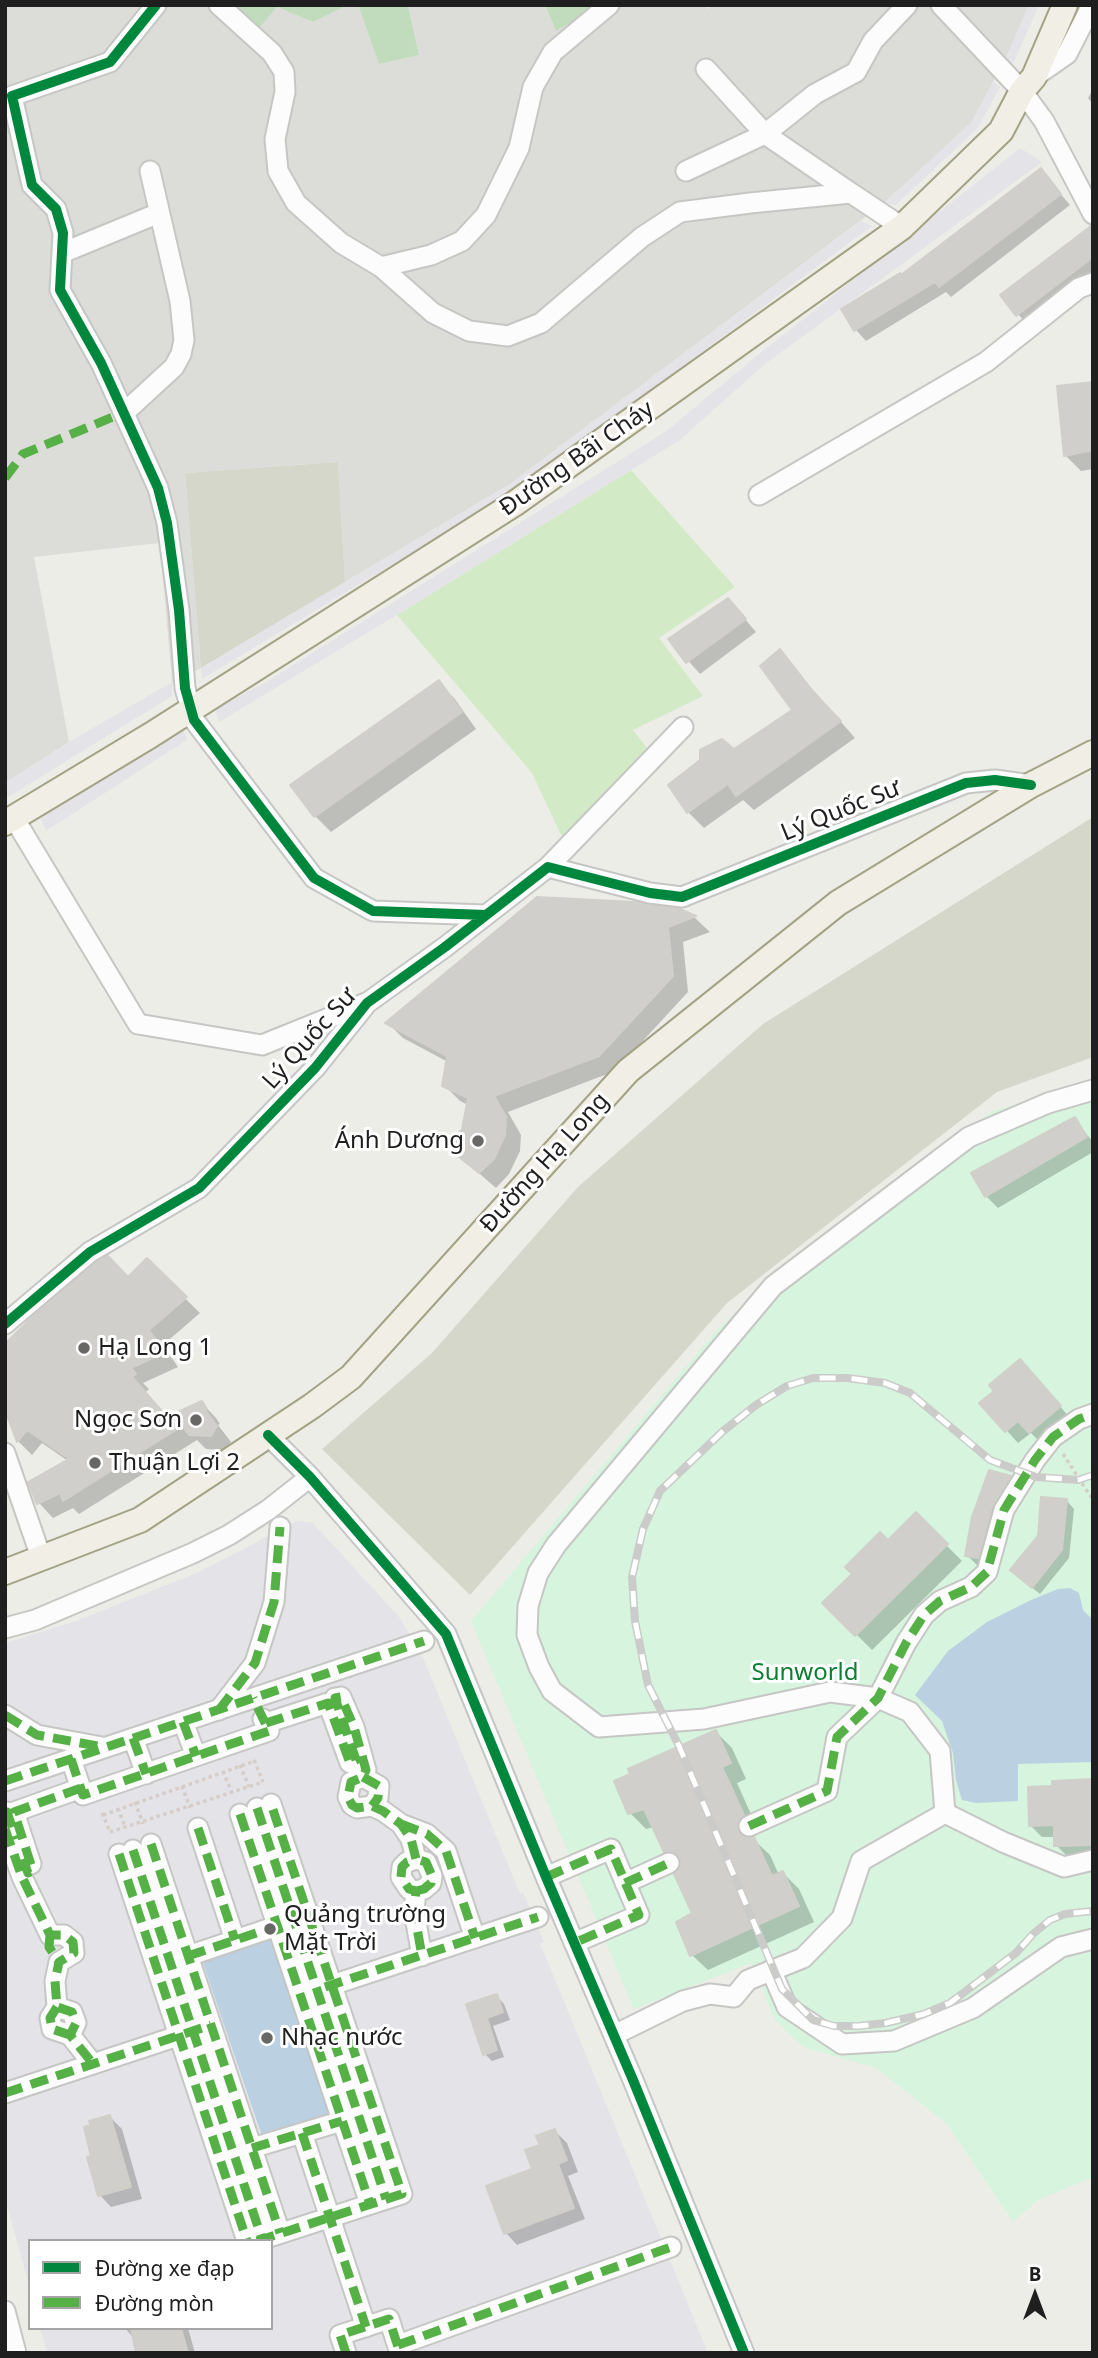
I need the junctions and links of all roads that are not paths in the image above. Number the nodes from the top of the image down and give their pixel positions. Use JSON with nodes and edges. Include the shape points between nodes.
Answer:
{"nodes":[{"id":1,"x":156,"y":5,"type":"edge"},
{"id":2,"x":219,"y":5,"type":"edge"},
{"id":3,"x":609,"y":5,"type":"edge"},
{"id":4,"x":907,"y":5,"type":"edge"},
{"id":5,"x":941,"y":5,"type":"edge"},
{"id":6,"x":1065,"y":5,"type":"edge"},
{"id":7,"x":1092,"y":5,"type":"edge"},
{"id":8,"x":706,"y":69,"type":"dead end"},
{"id":9,"x":1028,"y":84,"type":"junction"},
{"id":10,"x":765,"y":134,"type":"junction"},
{"id":11,"x":150,"y":170,"type":"dead end"},
{"id":12,"x":686,"y":170,"type":"dead end"},
{"id":13,"x":851,"y":193,"type":"junction"},
{"id":14,"x":159,"y":214,"type":"junction"},
{"id":15,"x":1093,"y":214,"type":"edge"},
{"id":16,"x":902,"y":227,"type":"junction"},
{"id":17,"x":62,"y":253,"type":"junction"},
{"id":18,"x":381,"y":267,"type":"junction"},
{"id":19,"x":1093,"y":283,"type":"edge"},
{"id":20,"x":125,"y":412,"type":"junction"},
{"id":21,"x":759,"y":495,"type":"dead end"},
{"id":22,"x":191,"y":709,"type":"junction"},
{"id":23,"x":683,"y":727,"type":"dead end"},
{"id":24,"x":1093,"y":753,"type":"edge"},
{"id":25,"x":1031,"y":785,"type":"junction"},
{"id":26,"x":10,"y":820,"type":"edge"},
{"id":27,"x":548,"y":867,"type":"junction"},
{"id":28,"x":486,"y":915,"type":"junction"},
{"id":29,"x":367,"y":1003,"type":"junction"},
{"id":30,"x":1093,"y":1090,"type":"edge"},
{"id":31,"x":5,"y":1324,"type":"edge"},
{"id":32,"x":1093,"y":1414,"type":"edge"},
{"id":33,"x":268,"y":1435,"type":"junction"},
{"id":34,"x":5,"y":1453,"type":"edge"},
{"id":35,"x":310,"y":1477,"type":"junction"},
{"id":36,"x":280,"y":1527,"type":"dead end"},
{"id":37,"x":41,"y":1560,"type":"junction"},
{"id":38,"x":5,"y":1572,"type":"edge"},
{"id":39,"x":5,"y":1628,"type":"edge"},
{"id":40,"x":424,"y":1641,"type":"dead end"},
{"id":41,"x":253,"y":1698,"type":"junction"},
{"id":42,"x":878,"y":1698,"type":"junction"},
{"id":43,"x":219,"y":1710,"type":"junction"},
{"id":44,"x":5,"y":1715,"type":"edge"},
{"id":45,"x":183,"y":1722,"type":"junction"},
{"id":46,"x":265,"y":1723,"type":"junction"},
{"id":47,"x":133,"y":1738,"type":"junction"},
{"id":48,"x":222,"y":1747,"type":"junction"},
{"id":49,"x":105,"y":1748,"type":"junction"},
{"id":50,"x":71,"y":1759,"type":"junction"},
{"id":51,"x":146,"y":1774,"type":"junction"},
{"id":52,"x":5,"y":1781,"type":"edge"},
{"id":53,"x":103,"y":1787,"type":"junction"},
{"id":54,"x":5,"y":1812,"type":"edge"},
{"id":55,"x":945,"y":1813,"type":"junction"},
{"id":56,"x":401,"y":1824,"type":"junction"},
{"id":57,"x":749,"y":1826,"type":"dead end"},
{"id":58,"x":198,"y":1828,"type":"road end"},
{"id":59,"x":5,"y":1829,"type":"edge"},
{"id":60,"x":1093,"y":1860,"type":"edge"},
{"id":61,"x":669,"y":1863,"type":"dead end"},
{"id":62,"x":546,"y":1877,"type":"junction"},
{"id":63,"x":625,"y":1883,"type":"junction"},
{"id":64,"x":538,"y":1917,"type":"dead end"},
{"id":65,"x":277,"y":1926,"type":"junction"},
{"id":66,"x":475,"y":1938,"type":"junction"},
{"id":67,"x":1093,"y":1939,"type":"edge"},
{"id":68,"x":235,"y":1940,"type":"junction"},
{"id":69,"x":574,"y":1943,"type":"junction"},
{"id":70,"x":188,"y":1956,"type":"junction"},
{"id":71,"x":422,"y":1956,"type":"junction"},
{"id":72,"x":771,"y":1970,"type":"junction"},
{"id":73,"x":316,"y":1990,"type":"junction"},
{"id":74,"x":194,"y":2030,"type":"junction"},
{"id":75,"x":614,"y":2035,"type":"junction"},
{"id":76,"x":93,"y":2064,"type":"junction"},
{"id":77,"x":5,"y":2093,"type":"edge"},
{"id":78,"x":342,"y":2121,"type":"junction"},
{"id":79,"x":302,"y":2133,"type":"junction"},
{"id":80,"x":252,"y":2148,"type":"junction"},
{"id":81,"x":378,"y":2202,"type":"junction"},
{"id":82,"x":329,"y":2217,"type":"junction"},
{"id":83,"x":262,"y":2239,"type":"edge"},
{"id":84,"x":671,"y":2248,"type":"dead end"},
{"id":85,"x":5,"y":2311,"type":"edge"},
{"id":86,"x":366,"y":2327,"type":"junction"},
{"id":87,"x":399,"y":2349,"type":"edge"},
{"id":88,"x":16,"y":2353,"type":"edge"},
{"id":89,"x":346,"y":2353,"type":"edge"},
{"id":90,"x":744,"y":2353,"type":"edge"}],
"edges":[{"from":1,"to":17,"type":"street","via":[[110,62],[12,96],[32,185],[56,209],[63,233]]},
{"from":2,"to":18,"type":"street","via":[[272,53],[284,72],[285,92],[275,139],[278,171],[296,202],[341,243]]},
{"from":3,"to":18,"type":"street","via":[[553,52],[533,87],[519,148],[486,215],[452,246]]},
{"from":4,"to":10,"type":"street","via":[[873,41],[856,72],[815,94]]},
{"from":5,"to":9,"type":"street"},
{"from":6,"to":9,"type":"main road","name":"Đường Bãi Cháy"},
{"from":7,"to":9,"type":"street","via":[[1066,54]]},
{"from":8,"to":10,"type":"street"},
{"from":9,"to":15,"type":"street"},
{"from":9,"to":16,"type":"main road","name":"Đường Bãi Cháy","via":[[1001,131]]},
{"from":10,"to":12,"type":"street"},
{"from":10,"to":13,"type":"street"},
{"from":11,"to":14,"type":"street"},
{"from":13,"to":16,"type":"street"},
{"from":13,"to":18,"type":"street","via":[[680,212],[642,237],[541,323],[508,336],[469,331],[433,313]]},
{"from":14,"to":17,"type":"street"},
{"from":14,"to":20,"type":"street","via":[[180,301],[184,340],[174,367]]},
{"from":16,"to":22,"type":"main road","name":"Đường Bãi Cháy","via":[[514,504]]},
{"from":17,"to":20,"type":"street","via":[[60,290]]},
{"from":19,"to":21,"type":"street","via":[[1079,288],[986,362]]},
{"from":20,"to":22,"type":"street","via":[[158,488],[167,523]]},
{"from":22,"to":26,"type":"main road","name":"Đường Bãi Cháy"},
{"from":22,"to":28,"type":"street","via":[[197,725],[314,878],[373,911]]},
{"from":23,"to":27,"type":"street"},
{"from":24,"to":25,"type":"main road","name":"Đường Hạ Long"},
{"from":25,"to":27,"type":"street","name":"Lý Quốc Sư","via":[[995,780],[966,783],[681,897]]},
{"from":25,"to":33,"type":"main road","name":"Đường Hạ Long","via":[[838,903],[628,1072],[351,1377]]},
{"from":26,"to":29,"type":"street","via":[[138,1024],[262,1045]]},
{"from":27,"to":28,"type":"street","name":"Lý Quốc Sư"},
{"from":28,"to":29,"type":"street","name":"Lý Quốc Sư"},
{"from":29,"to":31,"type":"street","name":"Lý Quốc Sư","via":[[316,1068],[199,1188],[90,1252]]},
{"from":30,"to":42,"type":"street","via":[[1048,1103],[969,1137],[773,1286],[556,1545],[538,1573],[528,1606],[527,1635],[539,1667],[552,1691],[599,1727],[704,1719],[830,1692]]},
{"from":32,"to":42,"type":"street","via":[[1053,1437],[1035,1460],[1004,1510],[987,1572],[924,1615]]},
{"from":33,"to":35,"type":"street"},
{"from":33,"to":37,"type":"main road","name":"Đường Hạ Long","via":[[140,1520]]},
{"from":34,"to":37,"type":"street"},
{"from":35,"to":39,"type":"street","via":[[268,1510],[193,1553],[61,1610]]},
{"from":35,"to":62,"type":"street","via":[[446,1634]]},
{"from":36,"to":43,"type":"street","via":[[274,1602],[255,1663]]},
{"from":37,"to":38,"type":"main road","name":"Đường Hạ Long"},
{"from":40,"to":41,"type":"street"},
{"from":41,"to":43,"type":"street"},
{"from":41,"to":46,"type":"street"},
{"from":42,"to":55,"type":"street","via":[[911,1712],[940,1751]]},
{"from":42,"to":57,"type":"street","via":[[837,1737],[827,1791]]},
{"from":43,"to":45,"type":"street"},
{"from":44,"to":49,"type":"street","via":[[37,1735]]},
{"from":45,"to":47,"type":"street"},
{"from":45,"to":48,"type":"street"},
{"from":46,"to":48,"type":"street","via":[[269,1731]]},
{"from":46,"to":56,"type":"street","via":[[328,1703],[350,1763],[356,1760],[335,1698],[341,1697],[366,1770],[363,1777],[351,1782],[348,1797],[357,1808],[372,1806]]},
{"from":47,"to":49,"type":"street"},
{"from":47,"to":51,"type":"street"},
{"from":48,"to":51,"type":"street"},
{"from":49,"to":50,"type":"street"},
{"from":50,"to":52,"type":"street"},
{"from":50,"to":53,"type":"street"},
{"from":51,"to":53,"type":"street"},
{"from":53,"to":54,"type":"street","via":[[14,1812],[33,1871],[28,1873]]},
{"from":55,"to":60,"type":"street","via":[[1064,1867]]},
{"from":55,"to":72,"type":"street","via":[[861,1861],[842,1918],[803,1958]]},
{"from":56,"to":66,"type":"street","via":[[427,1834],[446,1851]]},
{"from":56,"to":71,"type":"street","via":[[416,1859],[402,1867],[401,1877],[408,1889],[416,1891],[414,1911]]},
{"from":58,"to":68,"type":"street"},
{"from":59,"to":76,"type":"street","via":[[50,1935],[64,1935],[73,1942],[74,1953],[59,1962],[57,2007],[72,2012],[76,2023],[70,2035]]},
{"from":61,"to":63,"type":"street"},
{"from":62,"to":63,"type":"street","via":[[611,1849]]},
{"from":62,"to":69,"type":"street"},
{"from":63,"to":69,"type":"street","via":[[639,1915]]},
{"from":64,"to":66,"type":"street"},
{"from":65,"to":68,"type":"street"},
{"from":65,"to":73,"type":"street"},
{"from":65,"to":73,"type":"street","via":[[256,1809]]},
{"from":66,"to":71,"type":"street"},
{"from":67,"to":72,"type":"street","via":[[1061,1947],[973,2008],[894,2041],[842,2044],[787,2007]]},
{"from":68,"to":70,"type":"street"},
{"from":69,"to":75,"type":"street"},
{"from":70,"to":74,"type":"street"},
{"from":70,"to":74,"type":"street","via":[[134,1849]]},
{"from":71,"to":73,"type":"street"},
{"from":72,"to":75,"type":"street","via":[[748,1980],[734,1997],[710,1994],[683,2001]]},
{"from":73,"to":78,"type":"street"},
{"from":73,"to":81,"type":"street"},
{"from":74,"to":76,"type":"street"},
{"from":74,"to":80,"type":"street"},
{"from":74,"to":83,"type":"street"},
{"from":75,"to":90,"type":"street"},
{"from":76,"to":77,"type":"street"},
{"from":78,"to":79,"type":"street"},
{"from":78,"to":81,"type":"street"},
{"from":79,"to":80,"type":"street"},
{"from":79,"to":82,"type":"street"},
{"from":80,"to":83,"type":"street"},
{"from":81,"to":82,"type":"street"},
{"from":82,"to":83,"type":"street"},
{"from":82,"to":86,"type":"street"},
{"from":84,"to":87,"type":"street"},
{"from":85,"to":88,"type":"street"},
{"from":86,"to":87,"type":"street","via":[[389,2319]]},
{"from":86,"to":89,"type":"street","via":[[340,2335]]}]}
